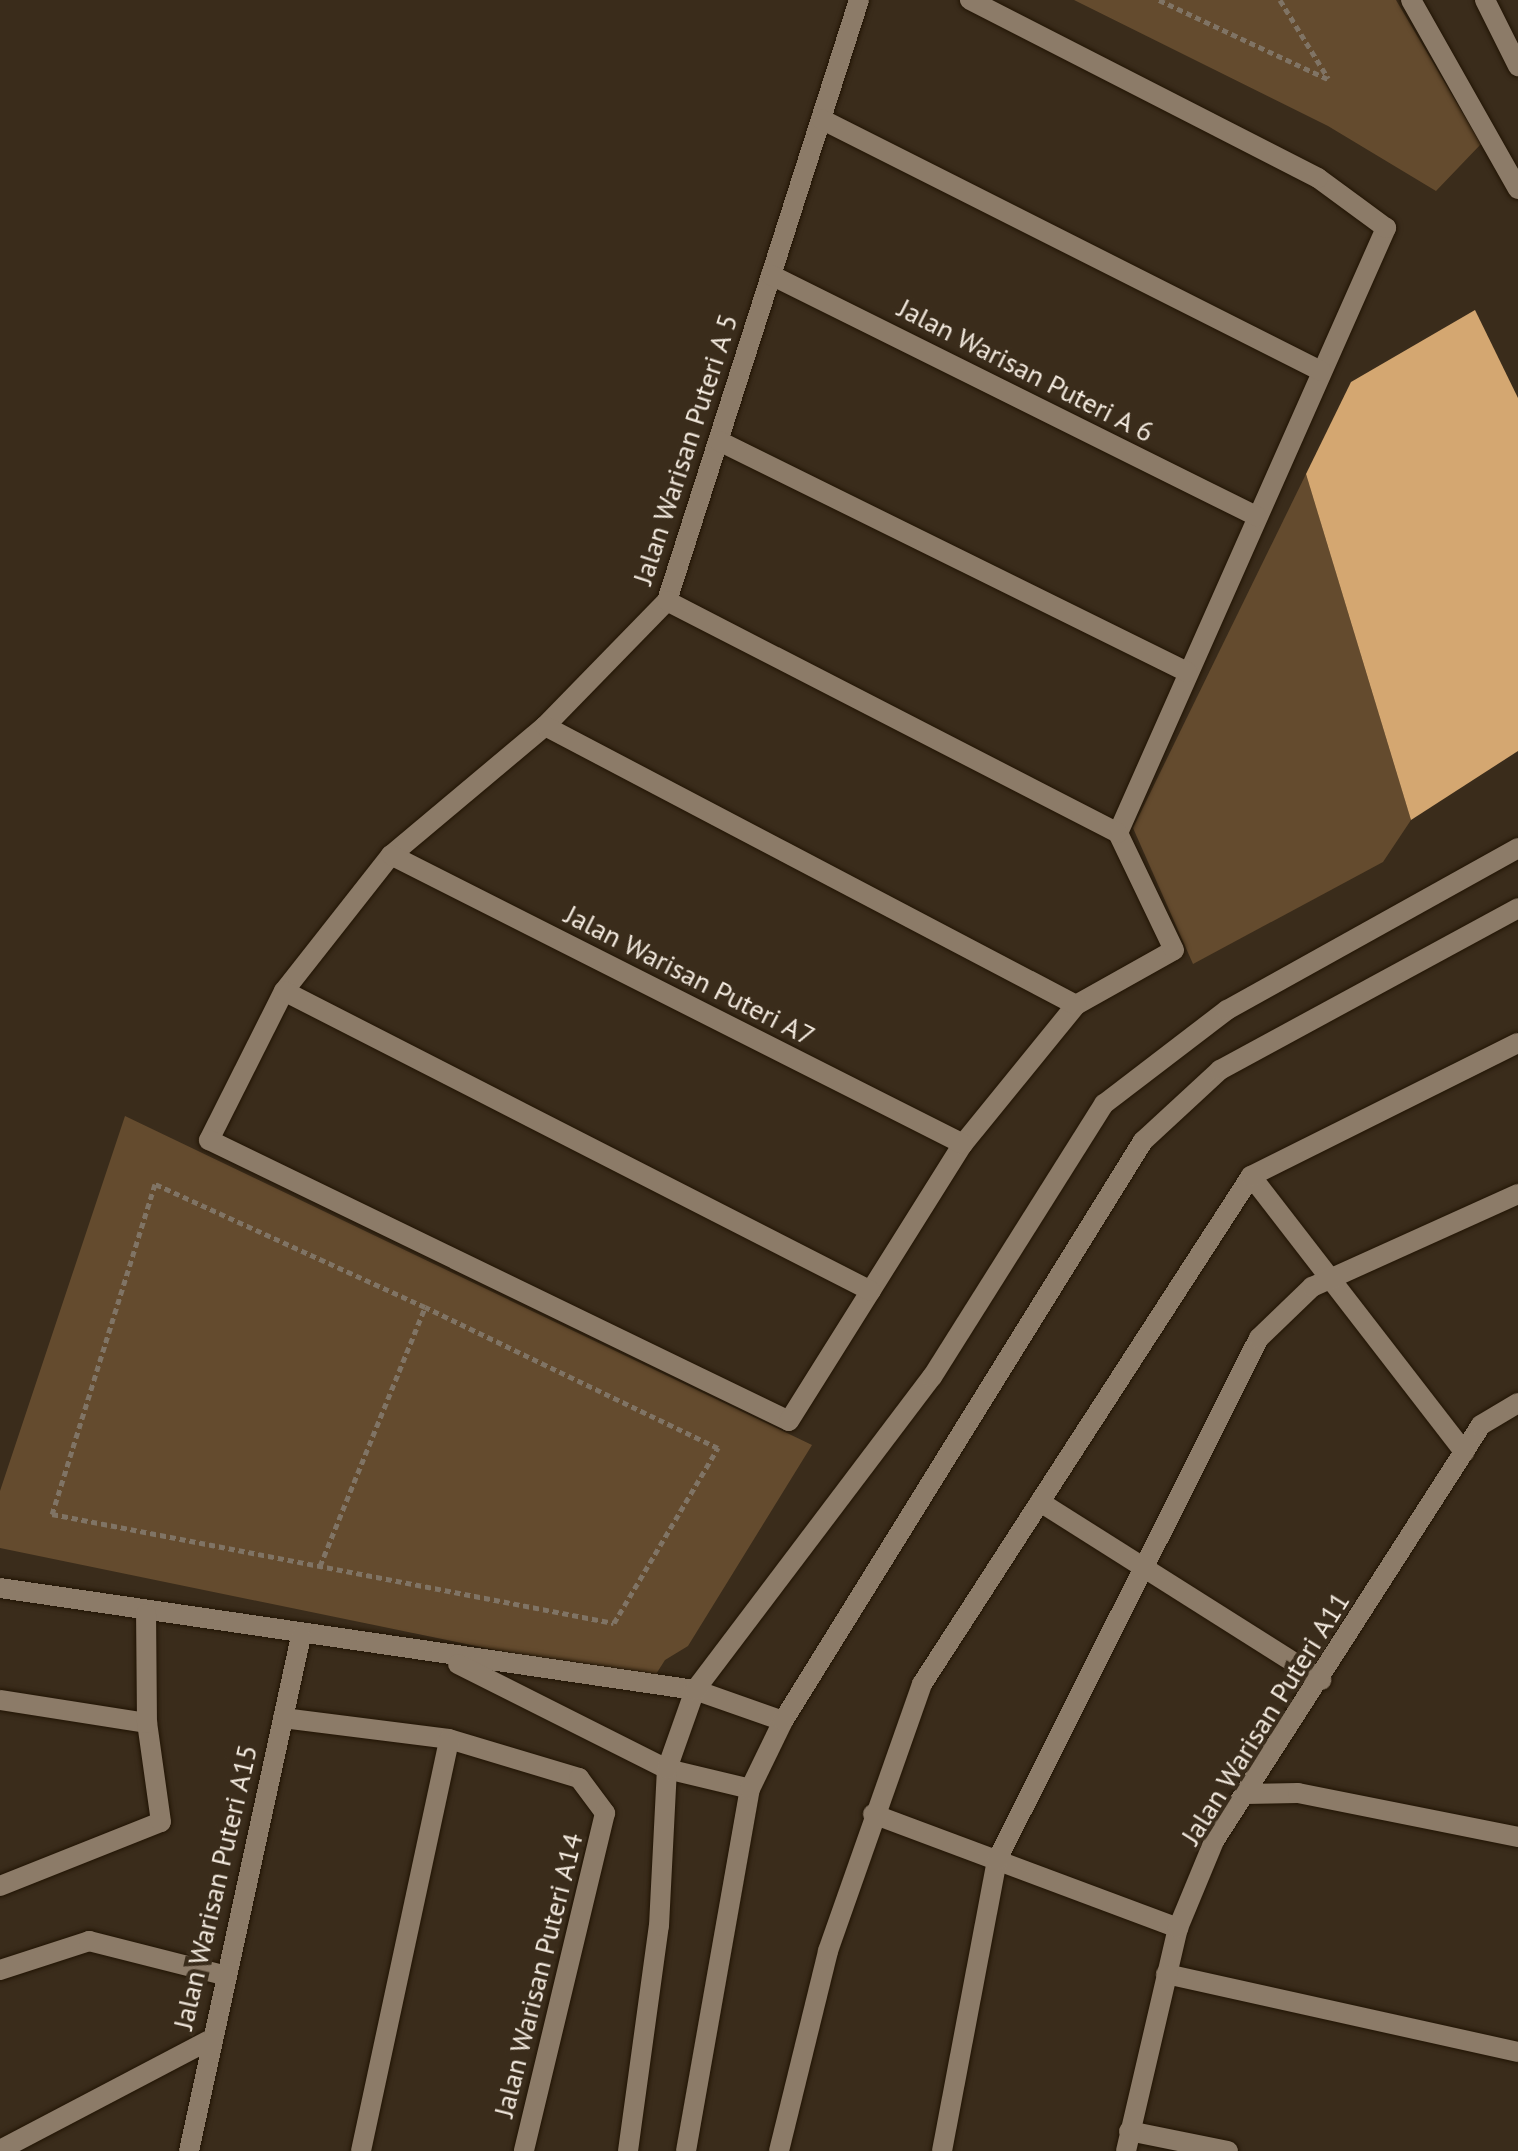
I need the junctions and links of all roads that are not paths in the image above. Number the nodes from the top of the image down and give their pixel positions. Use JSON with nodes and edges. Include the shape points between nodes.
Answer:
{"nodes":[{"id":1,"x":859,"y":0,"type":"edge"},
{"id":2,"x":970,"y":0,"type":"edge"},
{"id":3,"x":1411,"y":0,"type":"edge"},
{"id":4,"x":1485,"y":0,"type":"edge"},
{"id":5,"x":1518,"y":66,"type":"edge"},
{"id":6,"x":821,"y":119,"type":"junction"},
{"id":7,"x":1518,"y":189,"type":"edge"},
{"id":8,"x":771,"y":275,"type":"junction"},
{"id":9,"x":1321,"y":371,"type":"junction"},
{"id":10,"x":719,"y":441,"type":"junction"},
{"id":11,"x":1256,"y":516,"type":"junction"},
{"id":12,"x":667,"y":601,"type":"junction"},
{"id":13,"x":1187,"y":672,"type":"junction"},
{"id":14,"x":545,"y":726,"type":"junction"},
{"id":15,"x":1118,"y":833,"type":"junction"},
{"id":16,"x":1518,"y":848,"type":"edge"},
{"id":17,"x":391,"y":855,"type":"junction"},
{"id":18,"x":1518,"y":908,"type":"edge"},
{"id":19,"x":284,"y":991,"type":"junction"},
{"id":20,"x":1076,"y":1005,"type":"junction"},
{"id":21,"x":1518,"y":1043,"type":"edge"},
{"id":22,"x":963,"y":1144,"type":"junction"},
{"id":23,"x":1251,"y":1176,"type":"junction"},
{"id":24,"x":1518,"y":1194,"type":"edge"},
{"id":25,"x":1329,"y":1279,"type":"junction"},
{"id":26,"x":871,"y":1291,"type":"junction"},
{"id":27,"x":1518,"y":1403,"type":"edge"},
{"id":28,"x":1464,"y":1452,"type":"junction"},
{"id":29,"x":1040,"y":1502,"type":"junction"},
{"id":30,"x":1144,"y":1572,"type":"junction"},
{"id":31,"x":0,"y":1588,"type":"edge"},
{"id":32,"x":146,"y":1614,"type":"junction"},
{"id":33,"x":301,"y":1636,"type":"junction"},
{"id":34,"x":443,"y":1657,"type":"junction"},
{"id":35,"x":1322,"y":1680,"type":"junction"},
{"id":36,"x":695,"y":1690,"type":"junction"},
{"id":37,"x":0,"y":1700,"type":"edge"},
{"id":38,"x":283,"y":1718,"type":"junction"},
{"id":39,"x":783,"y":1721,"type":"junction"},
{"id":40,"x":147,"y":1723,"type":"junction"},
{"id":41,"x":449,"y":1739,"type":"junction"},
{"id":42,"x":667,"y":1769,"type":"junction"},
{"id":43,"x":750,"y":1789,"type":"junction"},
{"id":44,"x":1246,"y":1794,"type":"junction"},
{"id":45,"x":873,"y":1814,"type":"junction"},
{"id":46,"x":1518,"y":1837,"type":"edge"},
{"id":47,"x":997,"y":1860,"type":"junction"},
{"id":48,"x":0,"y":1886,"type":"edge"},
{"id":49,"x":1178,"y":1928,"type":"junction"},
{"id":50,"x":0,"y":1970,"type":"edge"},
{"id":51,"x":1166,"y":1974,"type":"junction"},
{"id":52,"x":227,"y":1976,"type":"junction"},
{"id":53,"x":208,"y":2041,"type":"junction"},
{"id":54,"x":1518,"y":2052,"type":"edge"},
{"id":55,"x":1127,"y":2141,"type":"edge"},
{"id":56,"x":0,"y":2150,"type":"edge"},
{"id":57,"x":189,"y":2151,"type":"edge"},
{"id":58,"x":361,"y":2151,"type":"edge"},
{"id":59,"x":524,"y":2151,"type":"edge"},
{"id":60,"x":628,"y":2151,"type":"edge"},
{"id":61,"x":686,"y":2151,"type":"edge"},
{"id":62,"x":779,"y":2151,"type":"edge"},
{"id":63,"x":942,"y":2151,"type":"edge"},
{"id":64,"x":1228,"y":2151,"type":"edge"}],
"edges":[{"from":1,"to":6,"type":"street","name":"Jalan Warisan Puteri A 5"},
{"from":2,"to":9,"type":"street","via":[[1318,178],[1386,228]]},
{"from":3,"to":7,"type":"street"},
{"from":4,"to":5,"type":"street"},
{"from":6,"to":8,"type":"street","name":"Jalan Warisan Puteri A 5"},
{"from":6,"to":9,"type":"street"},
{"from":8,"to":10,"type":"street","name":"Jalan Warisan Puteri A 5"},
{"from":8,"to":11,"type":"street","name":"Jalan Warisan Puteri A 6"},
{"from":9,"to":11,"type":"street"},
{"from":10,"to":12,"type":"street","name":"Jalan Warisan Puteri A 5"},
{"from":10,"to":13,"type":"street"},
{"from":11,"to":13,"type":"street"},
{"from":12,"to":14,"type":"street","name":"Jalan Warisan Puteri A 5"},
{"from":12,"to":15,"type":"street"},
{"from":13,"to":15,"type":"street"},
{"from":14,"to":17,"type":"street","name":"Jalan Warisan Puteri A 5"},
{"from":14,"to":20,"type":"street"},
{"from":15,"to":20,"type":"street","via":[[1174,950]]},
{"from":16,"to":36,"type":"street","via":[[1227,1010],[1104,1104],[932,1377]]},
{"from":17,"to":19,"type":"street","name":"Jalan Warisan Puteri A 5"},
{"from":17,"to":22,"type":"street","name":"Jalan Warisan Puteri A7"},
{"from":18,"to":39,"type":"street","via":[[1220,1070],[1143,1141]]},
{"from":19,"to":26,"type":"street"},
{"from":19,"to":26,"type":"street","name":"Jalan Warisan Puteri A 5","via":[[209,1140],[789,1421]]},
{"from":20,"to":22,"type":"street"},
{"from":21,"to":23,"type":"street"},
{"from":22,"to":26,"type":"street"},
{"from":23,"to":25,"type":"street"},
{"from":23,"to":29,"type":"street"},
{"from":24,"to":25,"type":"street"},
{"from":25,"to":28,"type":"street"},
{"from":25,"to":30,"type":"street","via":[[1259,1338]]},
{"from":27,"to":28,"type":"street","name":"Jalan Warisan Puteri A11","via":[[1481,1425]]},
{"from":28,"to":35,"type":"street","name":"Jalan Warisan Puteri A11"},
{"from":29,"to":30,"type":"street"},
{"from":29,"to":45,"type":"street","via":[[922,1684]]},
{"from":30,"to":35,"type":"street"},
{"from":30,"to":47,"type":"street"},
{"from":31,"to":32,"type":"street"},
{"from":32,"to":33,"type":"street"},
{"from":32,"to":40,"type":"street"},
{"from":33,"to":34,"type":"street"},
{"from":33,"to":38,"type":"street","name":"Jalan Warisan Puteri A15"},
{"from":34,"to":36,"type":"street"},
{"from":34,"to":42,"type":"street"},
{"from":35,"to":44,"type":"street","name":"Jalan Warisan Puteri A11"},
{"from":36,"to":39,"type":"street"},
{"from":36,"to":42,"type":"street"},
{"from":37,"to":40,"type":"street"},
{"from":38,"to":41,"type":"street"},
{"from":38,"to":52,"type":"street","name":"Jalan Warisan Puteri A15"},
{"from":39,"to":43,"type":"street"},
{"from":40,"to":48,"type":"street","via":[[161,1822]]},
{"from":41,"to":58,"type":"street"},
{"from":41,"to":59,"type":"street","name":"Jalan Warisan Puteri A14","via":[[579,1778],[605,1813]]},
{"from":42,"to":43,"type":"street"},
{"from":42,"to":60,"type":"street","via":[[659,1926]]},
{"from":43,"to":61,"type":"street"},
{"from":44,"to":46,"type":"street","via":[[1298,1793]]},
{"from":44,"to":49,"type":"street","name":"Jalan Warisan Puteri A11","via":[[1214,1841]]},
{"from":45,"to":47,"type":"street"},
{"from":45,"to":62,"type":"street","via":[[828,1951]]},
{"from":47,"to":49,"type":"street"},
{"from":47,"to":63,"type":"street"},
{"from":49,"to":51,"type":"street","name":"Jalan Warisan Puteri A11"},
{"from":50,"to":52,"type":"street","via":[[89,1941]]},
{"from":51,"to":54,"type":"street"},
{"from":51,"to":55,"type":"street","name":"Jalan Warisan Puteri A11"},
{"from":52,"to":53,"type":"street","name":"Jalan Warisan Puteri A15"},
{"from":53,"to":56,"type":"street"},
{"from":53,"to":57,"type":"street","name":"Jalan Warisan Puteri A15"},
{"from":55,"to":64,"type":"street"}]}
